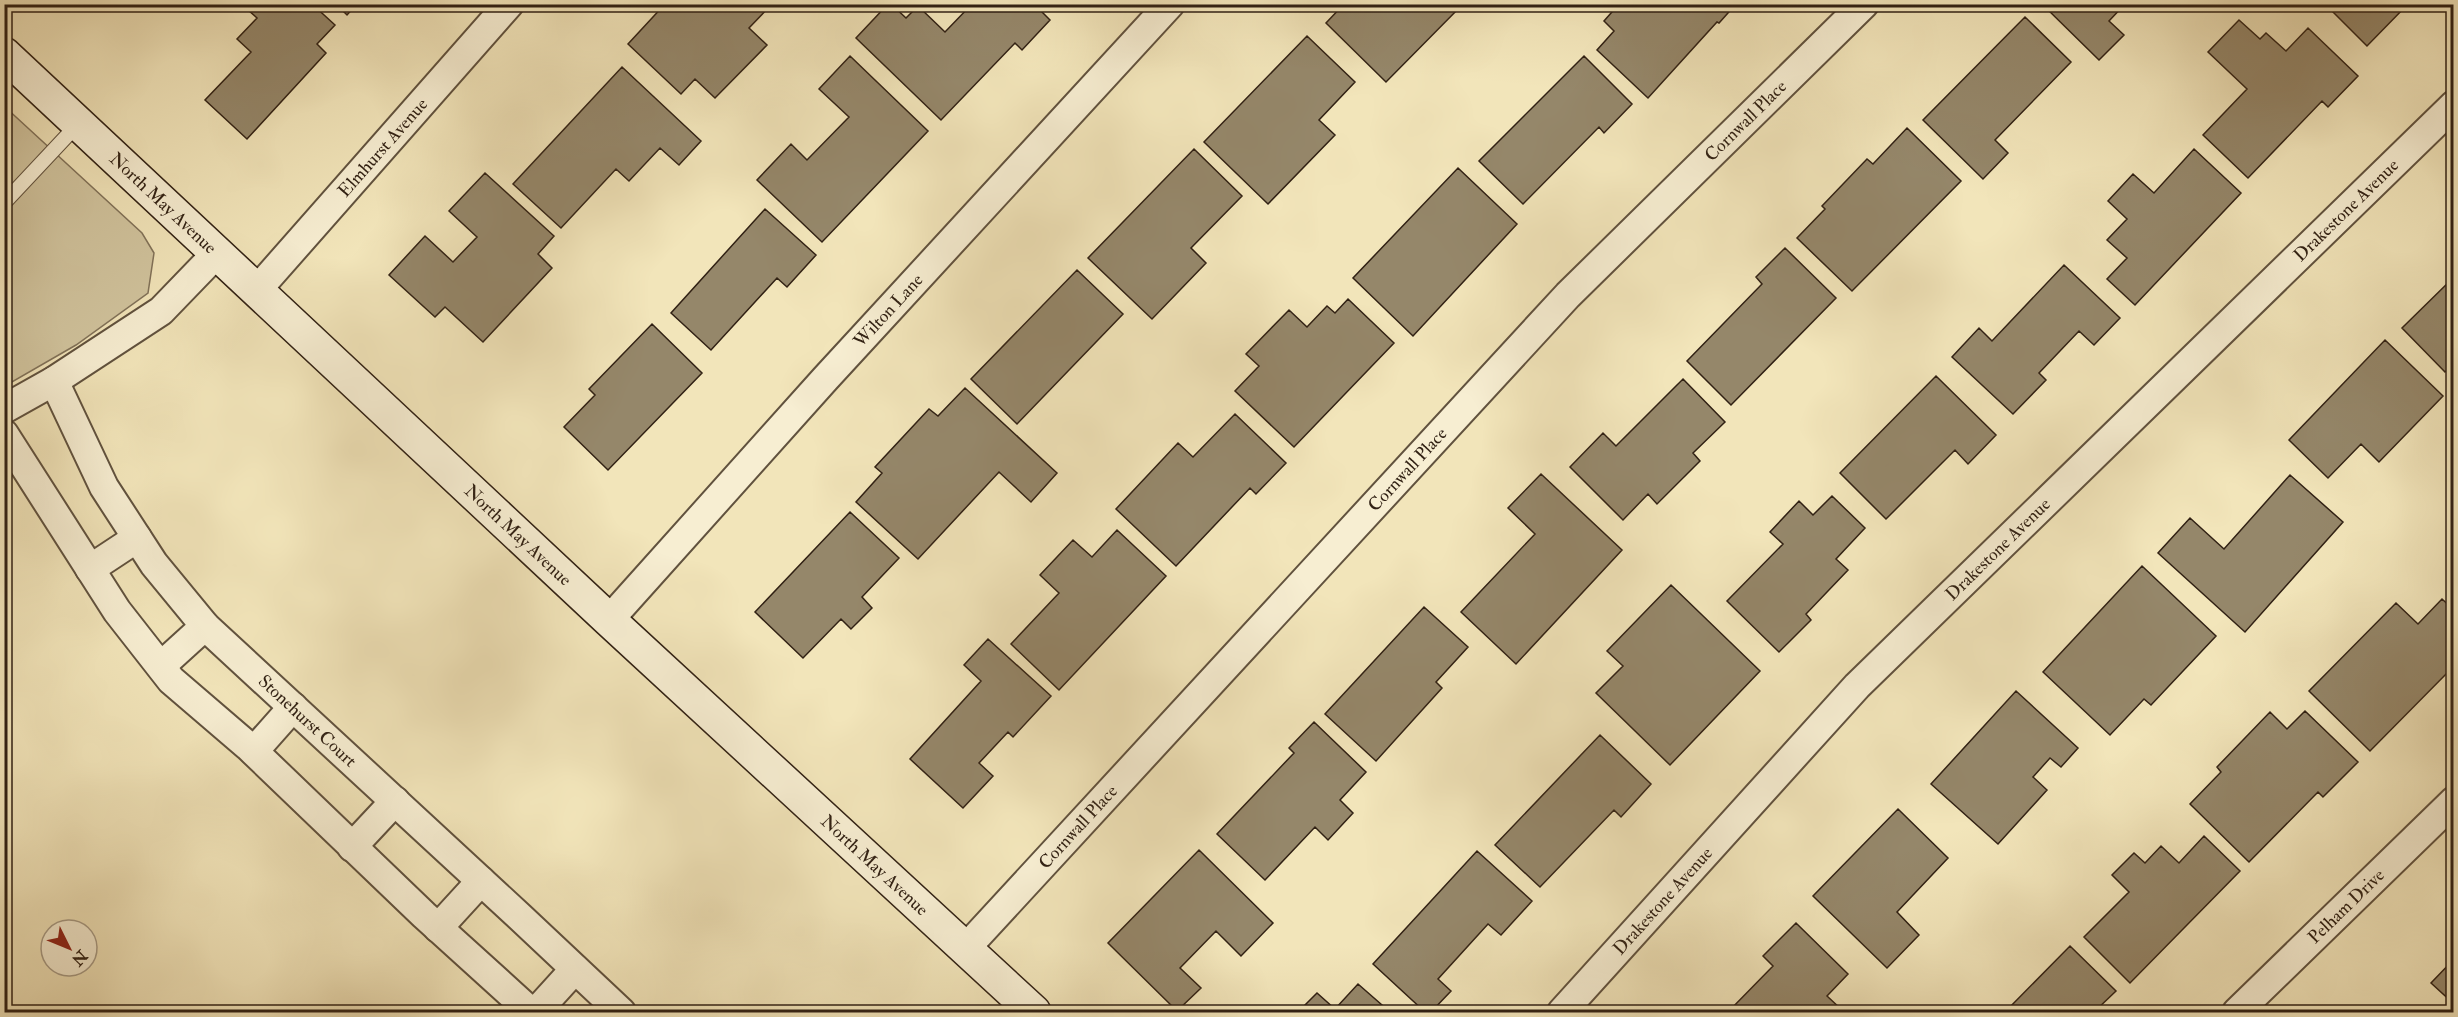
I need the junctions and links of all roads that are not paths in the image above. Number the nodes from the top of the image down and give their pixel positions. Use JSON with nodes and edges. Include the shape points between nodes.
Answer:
{"nodes":[{"id":1,"x":510,"y":4,"type":"edge"},
{"id":2,"x":1170,"y":4,"type":"edge"},
{"id":3,"x":1864,"y":4,"type":"edge"},
{"id":4,"x":4,"y":54,"type":"edge"},
{"id":5,"x":2454,"y":105,"type":"edge"},
{"id":6,"x":79,"y":123,"type":"junction"},
{"id":7,"x":4,"y":203,"type":"edge"},
{"id":8,"x":217,"y":253,"type":"junction"},
{"id":9,"x":257,"y":290,"type":"junction"},
{"id":10,"x":54,"y":381,"type":"junction"},
{"id":11,"x":4,"y":409,"type":"edge"},
{"id":12,"x":4,"y":434,"type":"edge"},
{"id":13,"x":137,"y":538,"type":"junction"},
{"id":14,"x":90,"y":569,"type":"junction"},
{"id":15,"x":609,"y":620,"type":"junction"},
{"id":16,"x":205,"y":626,"type":"junction"},
{"id":17,"x":160,"y":666,"type":"junction"},
{"id":18,"x":293,"y":707,"type":"junction"},
{"id":19,"x":254,"y":751,"type":"junction"},
{"id":20,"x":395,"y":801,"type":"junction"},
{"id":21,"x":2454,"y":801,"type":"edge"},
{"id":22,"x":352,"y":847,"type":"junction"},
{"id":23,"x":481,"y":881,"type":"junction"},
{"id":24,"x":438,"y":928,"type":"junction"},
{"id":25,"x":966,"y":948,"type":"junction"},
{"id":26,"x":575,"y":969,"type":"junction"},
{"id":27,"x":531,"y":1012,"type":"edge"},
{"id":28,"x":536,"y":1012,"type":"edge"},
{"id":29,"x":621,"y":1012,"type":"edge"},
{"id":30,"x":1034,"y":1012,"type":"edge"},
{"id":31,"x":1562,"y":1012,"type":"edge"},
{"id":32,"x":2237,"y":1012,"type":"edge"}],
"edges":[{"from":1,"to":9,"type":"street","name":"Elmhurst Avenue"},
{"from":2,"to":15,"type":"street","name":"Wilton Lane"},
{"from":3,"to":25,"type":"street","name":"Cornwall Place","via":[[1568,295]]},
{"from":4,"to":6,"type":"main road","name":"North May Avenue"},
{"from":5,"to":31,"type":"street","name":"Drakestone Avenue","via":[[1857,686]]},
{"from":6,"to":7,"type":"lane"},
{"from":6,"to":8,"type":"main road","name":"North May Avenue"},
{"from":8,"to":9,"type":"main road","name":"North May Avenue"},
{"from":8,"to":10,"type":"street","via":[[160,311]]},
{"from":9,"to":15,"type":"main road","name":"North May Avenue"},
{"from":10,"to":11,"type":"street"},
{"from":10,"to":13,"type":"street","name":"Stonehurst Court","via":[[105,487]]},
{"from":12,"to":14,"type":"street"},
{"from":13,"to":14,"type":"street"},
{"from":13,"to":16,"type":"street","name":"Stonehurst Court"},
{"from":14,"to":17,"type":"street"},
{"from":15,"to":25,"type":"main road","name":"North May Avenue"},
{"from":16,"to":17,"type":"street"},
{"from":16,"to":18,"type":"street","name":"Stonehurst Court"},
{"from":17,"to":19,"type":"street","via":[[171,680]]},
{"from":18,"to":19,"type":"street"},
{"from":18,"to":20,"type":"street","name":"Stonehurst Court"},
{"from":19,"to":22,"type":"street"},
{"from":20,"to":22,"type":"street"},
{"from":20,"to":23,"type":"street","name":"Stonehurst Court"},
{"from":21,"to":32,"type":"street","name":"Pelham Drive"},
{"from":22,"to":24,"type":"street"},
{"from":23,"to":24,"type":"street"},
{"from":23,"to":26,"type":"street","name":"Stonehurst Court"},
{"from":24,"to":27,"type":"street"},
{"from":25,"to":30,"type":"main road","name":"North May Avenue"},
{"from":26,"to":28,"type":"street"},
{"from":26,"to":29,"type":"street","name":"Stonehurst Court"}]}
